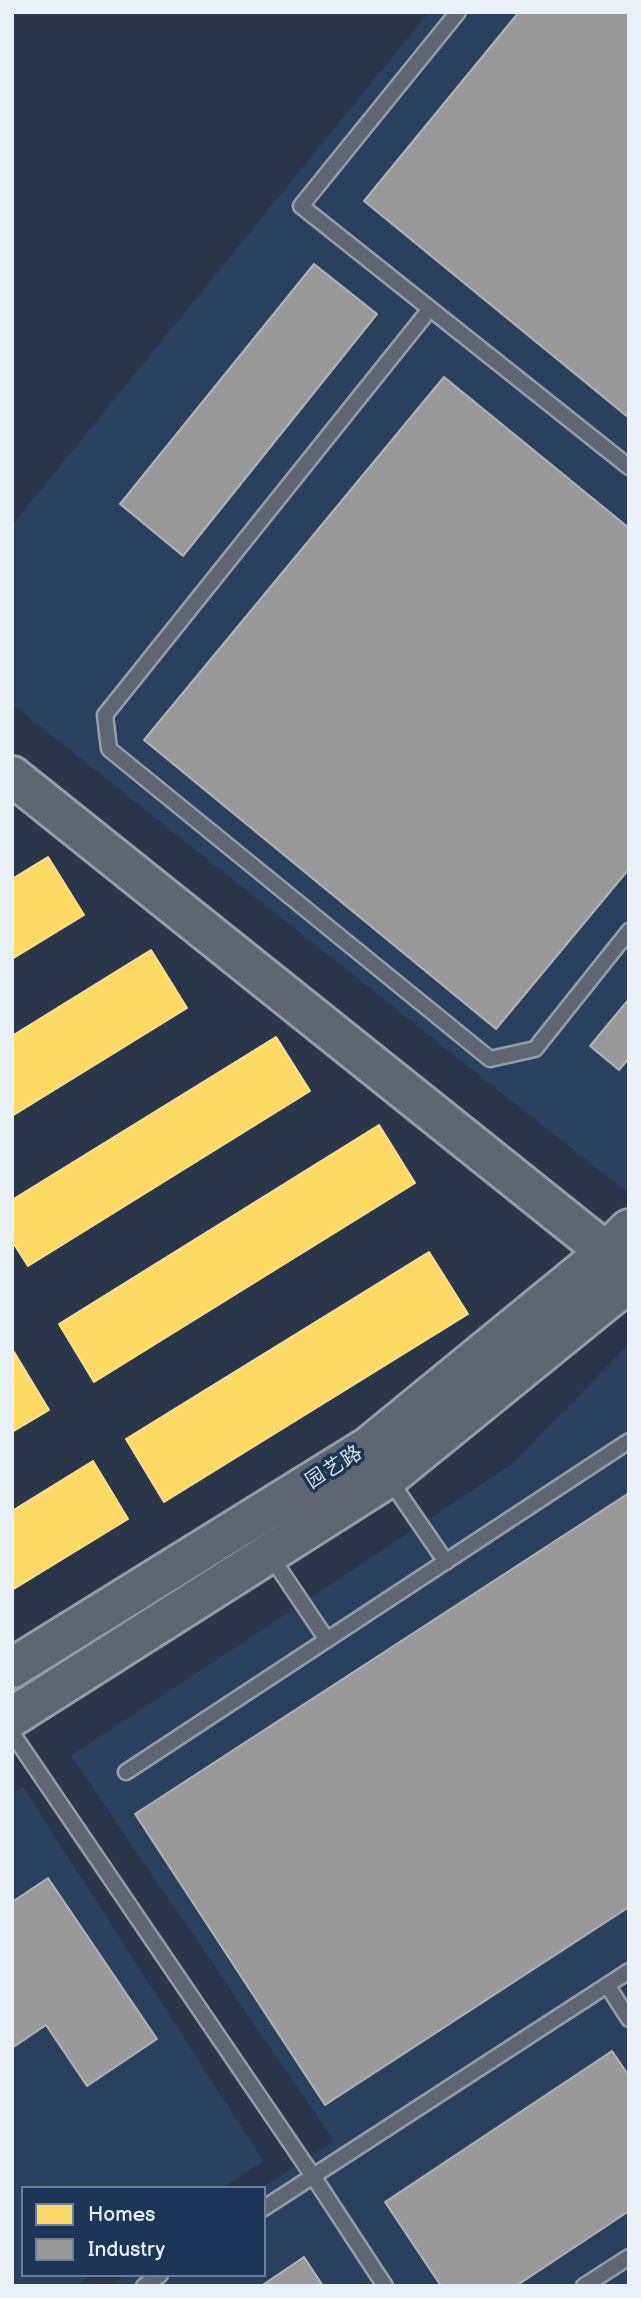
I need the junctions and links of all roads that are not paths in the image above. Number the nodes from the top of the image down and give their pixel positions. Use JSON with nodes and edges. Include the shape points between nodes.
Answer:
{"nodes":[{"id":1,"x":458,"y":12,"type":"edge"},
{"id":2,"x":430,"y":309,"type":"junction"},
{"id":3,"x":629,"y":467,"type":"edge"},
{"id":4,"x":12,"y":776,"type":"edge"},
{"id":5,"x":629,"y":931,"type":"edge"},
{"id":6,"x":621,"y":1250,"type":"edge"},
{"id":7,"x":629,"y":1282,"type":"edge"},
{"id":8,"x":629,"y":1441,"type":"edge"},
{"id":9,"x":388,"y":1478,"type":"junction"},
{"id":10,"x":270,"y":1555,"type":"junction"},
{"id":11,"x":446,"y":1562,"type":"junction"},
{"id":12,"x":327,"y":1640,"type":"junction"},
{"id":13,"x":12,"y":1668,"type":"edge"},
{"id":14,"x":12,"y":1717,"type":"edge"},
{"id":15,"x":12,"y":1733,"type":"edge"},
{"id":16,"x":126,"y":1772,"type":"dead end"},
{"id":17,"x":629,"y":1971,"type":"edge"},
{"id":18,"x":607,"y":1985,"type":"junction"},
{"id":19,"x":629,"y":2018,"type":"edge"},
{"id":20,"x":313,"y":2176,"type":"junction"},
{"id":21,"x":266,"y":2207,"type":"edge"},
{"id":22,"x":629,"y":2257,"type":"edge"},
{"id":23,"x":385,"y":2286,"type":"edge"},
{"id":24,"x":584,"y":2286,"type":"edge"}],
"edges":[{"from":1,"to":2,"type":"lane","via":[[301,206]]},
{"from":2,"to":3,"type":"lane"},
{"from":2,"to":5,"type":"lane","via":[[105,715],[109,749],[490,1059],[535,1049]]},
{"from":4,"to":6,"type":"street"},
{"from":6,"to":13,"type":"street","name":"园艺路","via":[[368,1447]]},
{"from":7,"to":9,"type":"street","name":"园艺路"},
{"from":8,"to":11,"type":"lane"},
{"from":9,"to":10,"type":"street","name":"园艺路"},
{"from":9,"to":11,"type":"lane"},
{"from":10,"to":12,"type":"lane"},
{"from":10,"to":14,"type":"street","name":"园艺路"},
{"from":11,"to":12,"type":"lane"},
{"from":12,"to":16,"type":"lane"},
{"from":15,"to":20,"type":"lane"},
{"from":17,"to":18,"type":"lane"},
{"from":18,"to":19,"type":"lane"},
{"from":18,"to":20,"type":"lane"},
{"from":20,"to":21,"type":"lane"},
{"from":20,"to":23,"type":"lane"},
{"from":22,"to":24,"type":"lane"}]}
